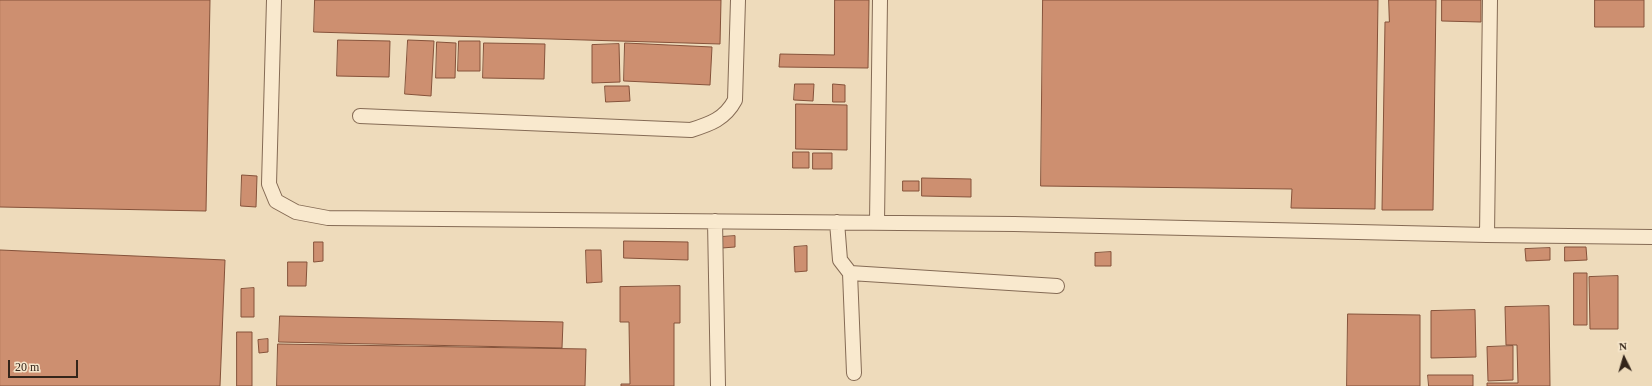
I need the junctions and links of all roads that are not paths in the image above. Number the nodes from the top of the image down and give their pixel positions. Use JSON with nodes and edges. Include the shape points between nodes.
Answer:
{"nodes":[{"id":1,"x":274,"y":0,"type":"edge"},
{"id":2,"x":738,"y":0,"type":"edge"},
{"id":3,"x":880,"y":0,"type":"edge"},
{"id":4,"x":1490,"y":0,"type":"edge"},
{"id":5,"x":360,"y":116,"type":"dead end"},
{"id":6,"x":715,"y":221,"type":"junction"},
{"id":7,"x":837,"y":222,"type":"junction"},
{"id":8,"x":877,"y":222,"type":"junction"},
{"id":9,"x":1487,"y":235,"type":"junction"},
{"id":10,"x":1652,"y":237,"type":"edge"},
{"id":11,"x":850,"y":273,"type":"junction"},
{"id":12,"x":1057,"y":286,"type":"dead end"},
{"id":13,"x":854,"y":372,"type":"dead end"},
{"id":14,"x":718,"y":386,"type":"edge"}],
"edges":[{"from":1,"to":6,"type":"lane","via":[[269,184],[276,201],[296,212],[328,218]]},
{"from":2,"to":5,"type":"lane","via":[[736,100],[723,118],[691,130]]},
{"from":3,"to":8,"type":"lane"},
{"from":4,"to":9,"type":"lane"},
{"from":6,"to":7,"type":"lane"},
{"from":6,"to":14,"type":"lane"},
{"from":7,"to":8,"type":"lane"},
{"from":7,"to":11,"type":"lane","via":[[840,260]]},
{"from":8,"to":9,"type":"lane"},
{"from":9,"to":10,"type":"lane"},
{"from":11,"to":12,"type":"lane"},
{"from":11,"to":13,"type":"lane"}]}
